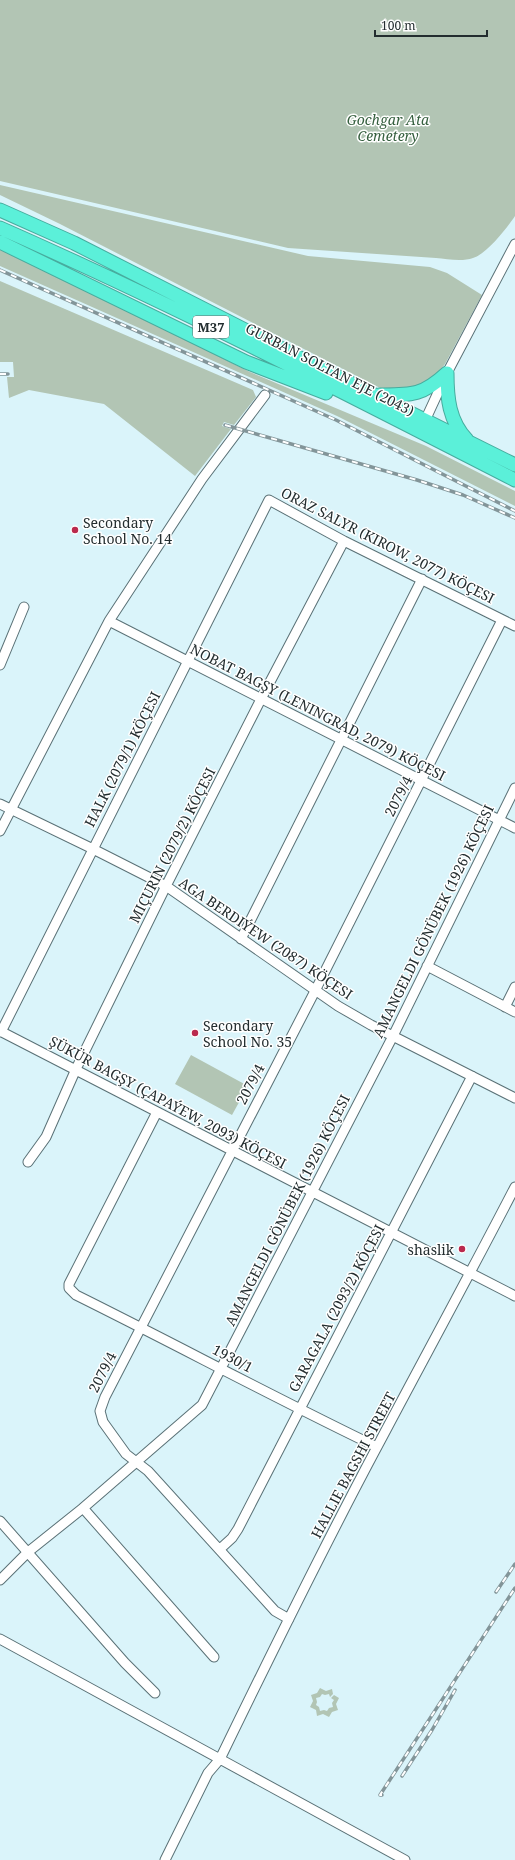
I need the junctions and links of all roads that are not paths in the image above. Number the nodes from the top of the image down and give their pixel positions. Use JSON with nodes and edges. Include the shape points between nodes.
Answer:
{"nodes":[{"id":1,"x":0,"y":210,"type":"edge"},
{"id":2,"x":0,"y":228,"type":"edge"},
{"id":3,"x":0,"y":242,"type":"edge"},
{"id":4,"x":515,"y":244,"type":"edge"},
{"id":5,"x":447,"y":373,"type":"junction"},
{"id":6,"x":375,"y":394,"type":"junction"},
{"id":7,"x":265,"y":395,"type":"dead end"},
{"id":8,"x":395,"y":420,"type":"junction"},
{"id":9,"x":423,"y":425,"type":"junction"},
{"id":10,"x":471,"y":444,"type":"junction"},
{"id":11,"x":515,"y":465,"type":"edge"},
{"id":12,"x":515,"y":480,"type":"edge"},
{"id":13,"x":269,"y":500,"type":"joint"},
{"id":14,"x":344,"y":540,"type":"junction"},
{"id":15,"x":422,"y":578,"type":"junction"},
{"id":16,"x":24,"y":607,"type":"dead end"},
{"id":17,"x":502,"y":620,"type":"junction"},
{"id":18,"x":109,"y":621,"type":"junction"},
{"id":19,"x":515,"y":626,"type":"edge"},
{"id":20,"x":188,"y":661,"type":"junction"},
{"id":21,"x":0,"y":665,"type":"edge"},
{"id":22,"x":261,"y":699,"type":"junction"},
{"id":23,"x":341,"y":740,"type":"junction"},
{"id":24,"x":422,"y":781,"type":"junction"},
{"id":25,"x":515,"y":788,"type":"edge"},
{"id":26,"x":0,"y":804,"type":"edge"},
{"id":27,"x":11,"y":809,"type":"junction"},
{"id":28,"x":499,"y":820,"type":"junction"},
{"id":29,"x":515,"y":828,"type":"edge"},
{"id":30,"x":0,"y":831,"type":"edge"},
{"id":31,"x":93,"y":848,"type":"junction"},
{"id":32,"x":166,"y":886,"type":"junction"},
{"id":33,"x":241,"y":938,"type":"junction"},
{"id":34,"x":427,"y":966,"type":"junction"},
{"id":35,"x":515,"y":988,"type":"edge"},
{"id":36,"x":315,"y":991,"type":"junction"},
{"id":37,"x":505,"y":1007,"type":"junction"},
{"id":38,"x":515,"y":1012,"type":"edge"},
{"id":39,"x":0,"y":1031,"type":"edge"},
{"id":40,"x":393,"y":1036,"type":"junction"},
{"id":41,"x":76,"y":1069,"type":"junction"},
{"id":42,"x":472,"y":1076,"type":"junction"},
{"id":43,"x":515,"y":1098,"type":"edge"},
{"id":44,"x":157,"y":1112,"type":"junction"},
{"id":45,"x":231,"y":1151,"type":"junction"},
{"id":46,"x":28,"y":1162,"type":"dead end"},
{"id":47,"x":515,"y":1187,"type":"edge"},
{"id":48,"x":311,"y":1192,"type":"junction"},
{"id":49,"x":392,"y":1232,"type":"junction"},
{"id":50,"x":471,"y":1272,"type":"junction"},
{"id":51,"x":515,"y":1296,"type":"edge"},
{"id":52,"x":141,"y":1327,"type":"junction"},
{"id":53,"x":221,"y":1368,"type":"junction"},
{"id":54,"x":299,"y":1410,"type":"junction"},
{"id":55,"x":377,"y":1447,"type":"junction"},
{"id":56,"x":137,"y":1462,"type":"junction"},
{"id":57,"x":83,"y":1508,"type":"junction"},
{"id":58,"x":1,"y":1521,"type":"edge"},
{"id":59,"x":220,"y":1549,"type":"junction"},
{"id":60,"x":28,"y":1552,"type":"junction"},
{"id":61,"x":0,"y":1580,"type":"edge"},
{"id":62,"x":289,"y":1619,"type":"junction"},
{"id":63,"x":0,"y":1639,"type":"edge"},
{"id":64,"x":214,"y":1657,"type":"dead end"},
{"id":65,"x":156,"y":1693,"type":"dead end"},
{"id":66,"x":220,"y":1759,"type":"junction"},
{"id":67,"x":165,"y":1860,"type":"edge"},
{"id":68,"x":405,"y":1860,"type":"edge"}],
"edges":[{"from":1,"to":6,"type":"highway","name":"GURBAN SOLTAN EJE (2043)","number":"M37","via":[[74,243]]},
{"from":2,"to":8,"type":"highway","name":"GURBAN SOLTAN EJE (2043)","number":"M37","via":[[204,323]]},
{"from":3,"to":8,"type":"highway","via":[[246,362]]},
{"from":4,"to":5,"type":"street"},
{"from":5,"to":6,"type":"highway","name":"GURBAN SOLTAN EJE (2043)","via":[[433,386],[418,392],[402,395]]},
{"from":5,"to":9,"type":"street"},
{"from":5,"to":10,"type":"highway","via":[[450,409],[460,431]]},
{"from":6,"to":9,"type":"highway","name":"GURBAN SOLTAN EJE (2043)","number":"M37"},
{"from":7,"to":18,"type":"street","via":[[202,479]]},
{"from":8,"to":9,"type":"highway","name":"GURBAN SOLTAN EJE (2043)","number":"M37"},
{"from":9,"to":10,"type":"highway","name":"GURBAN SOLTAN EJE (2043)","number":"M37"},
{"from":9,"to":12,"type":"highway","name":"GURBAN SOLTAN EJE (2043)","number":"M37"},
{"from":10,"to":11,"type":"highway","name":"GURBAN SOLTAN EJE (2043)","number":"M37"},
{"from":13,"to":14,"type":"street","name":"ORAZ SALYR (KIROW, 2077) KÖÇESI"},
{"from":13,"to":20,"type":"street","name":"HALK (2079/1) KÖÇESI"},
{"from":14,"to":15,"type":"street","name":"ORAZ SALYR (KIROW, 2077) KÖÇESI"},
{"from":14,"to":22,"type":"street","name":"MIÇURIN (2079/2) KÖÇESI"},
{"from":15,"to":17,"type":"street","name":"ORAZ SALYR (KIROW, 2077) KÖÇESI"},
{"from":15,"to":23,"type":"street"},
{"from":16,"to":21,"type":"street"},
{"from":17,"to":19,"type":"street","name":"ORAZ SALYR (KIROW, 2077) KÖÇESI"},
{"from":17,"to":24,"type":"street","name":"2079/4","number":"2079/4"},
{"from":18,"to":20,"type":"street","name":"NOBAT BAGŞY (LENINGRAD, 2079) KÖÇESI"},
{"from":18,"to":27,"type":"street"},
{"from":20,"to":22,"type":"street","name":"NOBAT BAGŞY (LENINGRAD, 2079) KÖÇESI"},
{"from":20,"to":31,"type":"street","name":"HALK (2079/1) KÖÇESI"},
{"from":22,"to":23,"type":"street","name":"NOBAT BAGŞY (LENINGRAD, 2079) KÖÇESI"},
{"from":22,"to":32,"type":"street","name":"MIÇURIN (2079/2) KÖÇESI"},
{"from":23,"to":24,"type":"street","name":"NOBAT BAGŞY (LENINGRAD, 2079) KÖÇESI"},
{"from":23,"to":33,"type":"street"},
{"from":24,"to":28,"type":"street","name":"NOBAT BAGŞY (LENINGRAD, 2079) KÖÇESI"},
{"from":24,"to":36,"type":"street","name":"2079/4","number":"2079/4"},
{"from":25,"to":28,"type":"street","name":"AMANGELDI GÖNÜBEK (1926) KÖÇESI"},
{"from":26,"to":27,"type":"street","name":"AGA BERDIÝEW (2087) KÖÇESI"},
{"from":27,"to":30,"type":"street"},
{"from":27,"to":31,"type":"street","name":"AGA BERDIÝEW (2087) KÖÇESI"},
{"from":28,"to":29,"type":"street","name":"NOBAT BAGŞY (LENINGRAD, 2079) KÖÇESI"},
{"from":28,"to":34,"type":"street","name":"AMANGELDI GÖNÜBEK (1926) KÖÇESI"},
{"from":31,"to":32,"type":"street","name":"AGA BERDIÝEW (2087) KÖÇESI"},
{"from":31,"to":39,"type":"street","name":"HALK (2079/1) KÖÇESI"},
{"from":32,"to":33,"type":"street","name":"AGA BERDIÝEW (2087) KÖÇESI"},
{"from":32,"to":41,"type":"street","name":"MIÇURIN (2079/2) KÖÇESI"},
{"from":33,"to":36,"type":"street","name":"AGA BERDIÝEW (2087) KÖÇESI"},
{"from":34,"to":37,"type":"street"},
{"from":34,"to":40,"type":"street","name":"AMANGELDI GÖNÜBEK (1926) KÖÇESI"},
{"from":35,"to":37,"type":"street"},
{"from":36,"to":40,"type":"street","name":"AGA BERDIÝEW (2087) KÖÇESI"},
{"from":36,"to":45,"type":"street","name":"2079/4","number":"2079/4"},
{"from":37,"to":38,"type":"street"},
{"from":39,"to":41,"type":"street","name":"ŞÜKÜR BAGŞY (ÇAPAÝEW, 2093) KÖÇESI"},
{"from":40,"to":42,"type":"street","name":"AGA BERDIÝEW (2087) KÖÇESI"},
{"from":40,"to":48,"type":"street","name":"AMANGELDI GÖNÜBEK (1926) KÖÇESI"},
{"from":41,"to":44,"type":"street","name":"ŞÜKÜR BAGŞY (ÇAPAÝEW, 2093) KÖÇESI"},
{"from":41,"to":46,"type":"street","name":"MIÇURIN (2079/2) KÖÇESI","via":[[46,1137]]},
{"from":42,"to":43,"type":"street","name":"AGA BERDIÝEW (2087) KÖÇESI"},
{"from":42,"to":49,"type":"street","name":"GARAGALA (2093/2) KÖÇESI"},
{"from":44,"to":45,"type":"street","name":"ŞÜKÜR BAGŞY (ÇAPAÝEW, 2093) KÖÇESI"},
{"from":44,"to":52,"type":"street","name":"1930/1","via":[[69,1284],[69,1288],[76,1295]]},
{"from":45,"to":48,"type":"street","name":"ŞÜKÜR BAGŞY (ÇAPAÝEW, 2093) KÖÇESI"},
{"from":45,"to":52,"type":"street","name":"2079/4","number":"2079/4"},
{"from":47,"to":50,"type":"street","name":"HALLIE BAGSHI STREET"},
{"from":48,"to":49,"type":"street","name":"ŞÜKÜR BAGŞY (ÇAPAÝEW, 2093) KÖÇESI"},
{"from":48,"to":53,"type":"street","name":"AMANGELDI GÖNÜBEK (1926) KÖÇESI"},
{"from":49,"to":50,"type":"street","name":"ŞÜKÜR BAGŞY (ÇAPAÝEW, 2093) KÖÇESI"},
{"from":49,"to":54,"type":"street","name":"GARAGALA (2093/2) KÖÇESI"},
{"from":50,"to":51,"type":"street","name":"ŞÜKÜR BAGŞY (ÇAPAÝEW, 2093) KÖÇESI"},
{"from":50,"to":55,"type":"street","name":"HALLIE BAGSHI STREET"},
{"from":52,"to":53,"type":"street","name":"1930/1"},
{"from":52,"to":56,"type":"street","name":"2079/4","number":"2079/4","via":[[104,1397],[100,1411],[103,1422],[126,1454]]},
{"from":53,"to":54,"type":"street","name":"1930/1"},
{"from":53,"to":56,"type":"street","name":"AMANGELDI GÖNÜBEK (1926) KÖÇESI","via":[[202,1405]]},
{"from":54,"to":55,"type":"street","name":"1930/1"},
{"from":54,"to":59,"type":"street","name":"GARAGALA (2093/2) KÖÇESI","via":[[238,1529]]},
{"from":55,"to":62,"type":"street","name":"HALLIE BAGSHI STREET"},
{"from":56,"to":57,"type":"street","name":"AMANGELDI GÖNÜBEK (1926) KÖÇESI"},
{"from":56,"to":59,"type":"street"},
{"from":57,"to":60,"type":"street","name":"AMANGELDI GÖNÜBEK (1926) KÖÇESI"},
{"from":57,"to":64,"type":"street"},
{"from":58,"to":60,"type":"street"},
{"from":59,"to":62,"type":"street","via":[[275,1611]]},
{"from":60,"to":61,"type":"street","name":"AMANGELDI GÖNÜBEK (1926) KÖÇESI"},
{"from":60,"to":65,"type":"street","via":[[125,1663]]},
{"from":62,"to":66,"type":"street","name":"HALLIE BAGSHI STREET"},
{"from":63,"to":66,"type":"street"},
{"from":66,"to":67,"type":"street","name":"HALLIE BAGSHI STREET","via":[[208,1773]]},
{"from":66,"to":68,"type":"street"}]}
